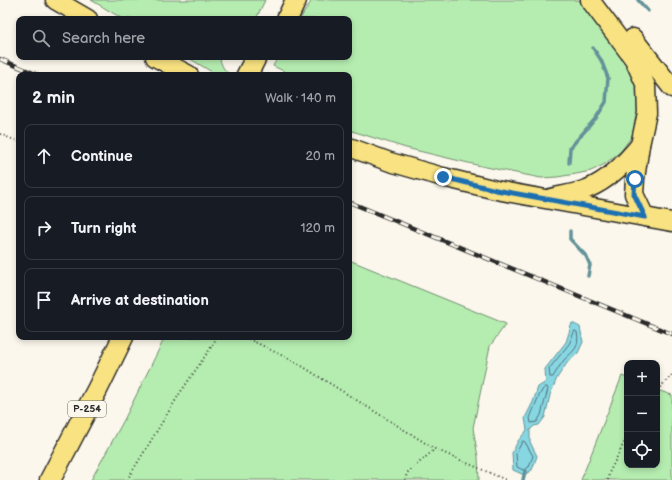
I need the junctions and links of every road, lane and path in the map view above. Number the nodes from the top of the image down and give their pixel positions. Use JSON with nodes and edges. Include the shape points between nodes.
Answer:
{"nodes":[{"id":1,"x":282,"y":0,"type":"edge"},
{"id":2,"x":296,"y":0,"type":"edge"},
{"id":3,"x":304,"y":0,"type":"edge"},
{"id":4,"x":590,"y":0,"type":"edge"},
{"id":5,"x":604,"y":0,"type":"edge"},
{"id":6,"x":58,"y":1,"type":"edge"},
{"id":7,"x":83,"y":16,"type":"edge"},
{"id":8,"x":275,"y":16,"type":"edge"},
{"id":9,"x":289,"y":16,"type":"edge"},
{"id":10,"x":291,"y":16,"type":"edge"},
{"id":11,"x":161,"y":60,"type":"edge"},
{"id":12,"x":183,"y":72,"type":"edge"},
{"id":13,"x":672,"y":88,"type":"edge"},
{"id":14,"x":0,"y":134,"type":"edge"},
{"id":15,"x":16,"y":141,"type":"edge"},
{"id":16,"x":640,"y":144,"type":"junction"},
{"id":17,"x":352,"y":148,"type":"edge"},
{"id":18,"x":546,"y":200,"type":"junction"},
{"id":19,"x":645,"y":217,"type":"junction"},
{"id":20,"x":672,"y":222,"type":"edge"},
{"id":21,"x":122,"y":340,"type":"edge"},
{"id":22,"x":134,"y":340,"type":"edge"},
{"id":23,"x":215,"y":340,"type":"edge"},
{"id":24,"x":251,"y":340,"type":"edge"},
{"id":25,"x":672,"y":375,"type":"edge"},
{"id":26,"x":660,"y":387,"type":"edge"},
{"id":27,"x":624,"y":443,"type":"edge"},
{"id":28,"x":434,"y":449,"type":"junction"},
{"id":29,"x":50,"y":480,"type":"edge"},
{"id":30,"x":64,"y":480,"type":"edge"},
{"id":31,"x":127,"y":480,"type":"edge"},
{"id":32,"x":405,"y":480,"type":"edge"},
{"id":33,"x":506,"y":480,"type":"edge"},
{"id":34,"x":608,"y":480,"type":"edge"}],
"edges":[{"from":1,"to":8,"type":"highway"},
{"from":2,"to":9,"type":"highway"},
{"from":3,"to":10,"type":"main road"},
{"from":4,"to":16,"type":"main road","via":[[634,59],[646,86],[647,113]]},
{"from":5,"to":13,"type":"main road"},
{"from":6,"to":7,"type":"main road"},
{"from":11,"to":12,"type":"main road"},
{"from":14,"to":15,"type":"path"},
{"from":16,"to":18,"type":"main road","via":[[625,163],[610,176],[588,188]]},
{"from":16,"to":19,"type":"main road","via":[[634,194]]},
{"from":17,"to":18,"type":"main road","via":[[443,177]]},
{"from":18,"to":19,"type":"main road"},
{"from":19,"to":20,"type":"main road"},
{"from":21,"to":29,"type":"highway","number":"Р-254"},
{"from":22,"to":30,"type":"highway","number":"Р-254"},
{"from":23,"to":31,"type":"path"},
{"from":24,"to":28,"type":"path","via":[[296,363]]},
{"from":25,"to":26,"type":"path"},
{"from":27,"to":34,"type":"path"},
{"from":28,"to":32,"type":"path","via":[[408,473]]},
{"from":28,"to":33,"type":"path"}]}
